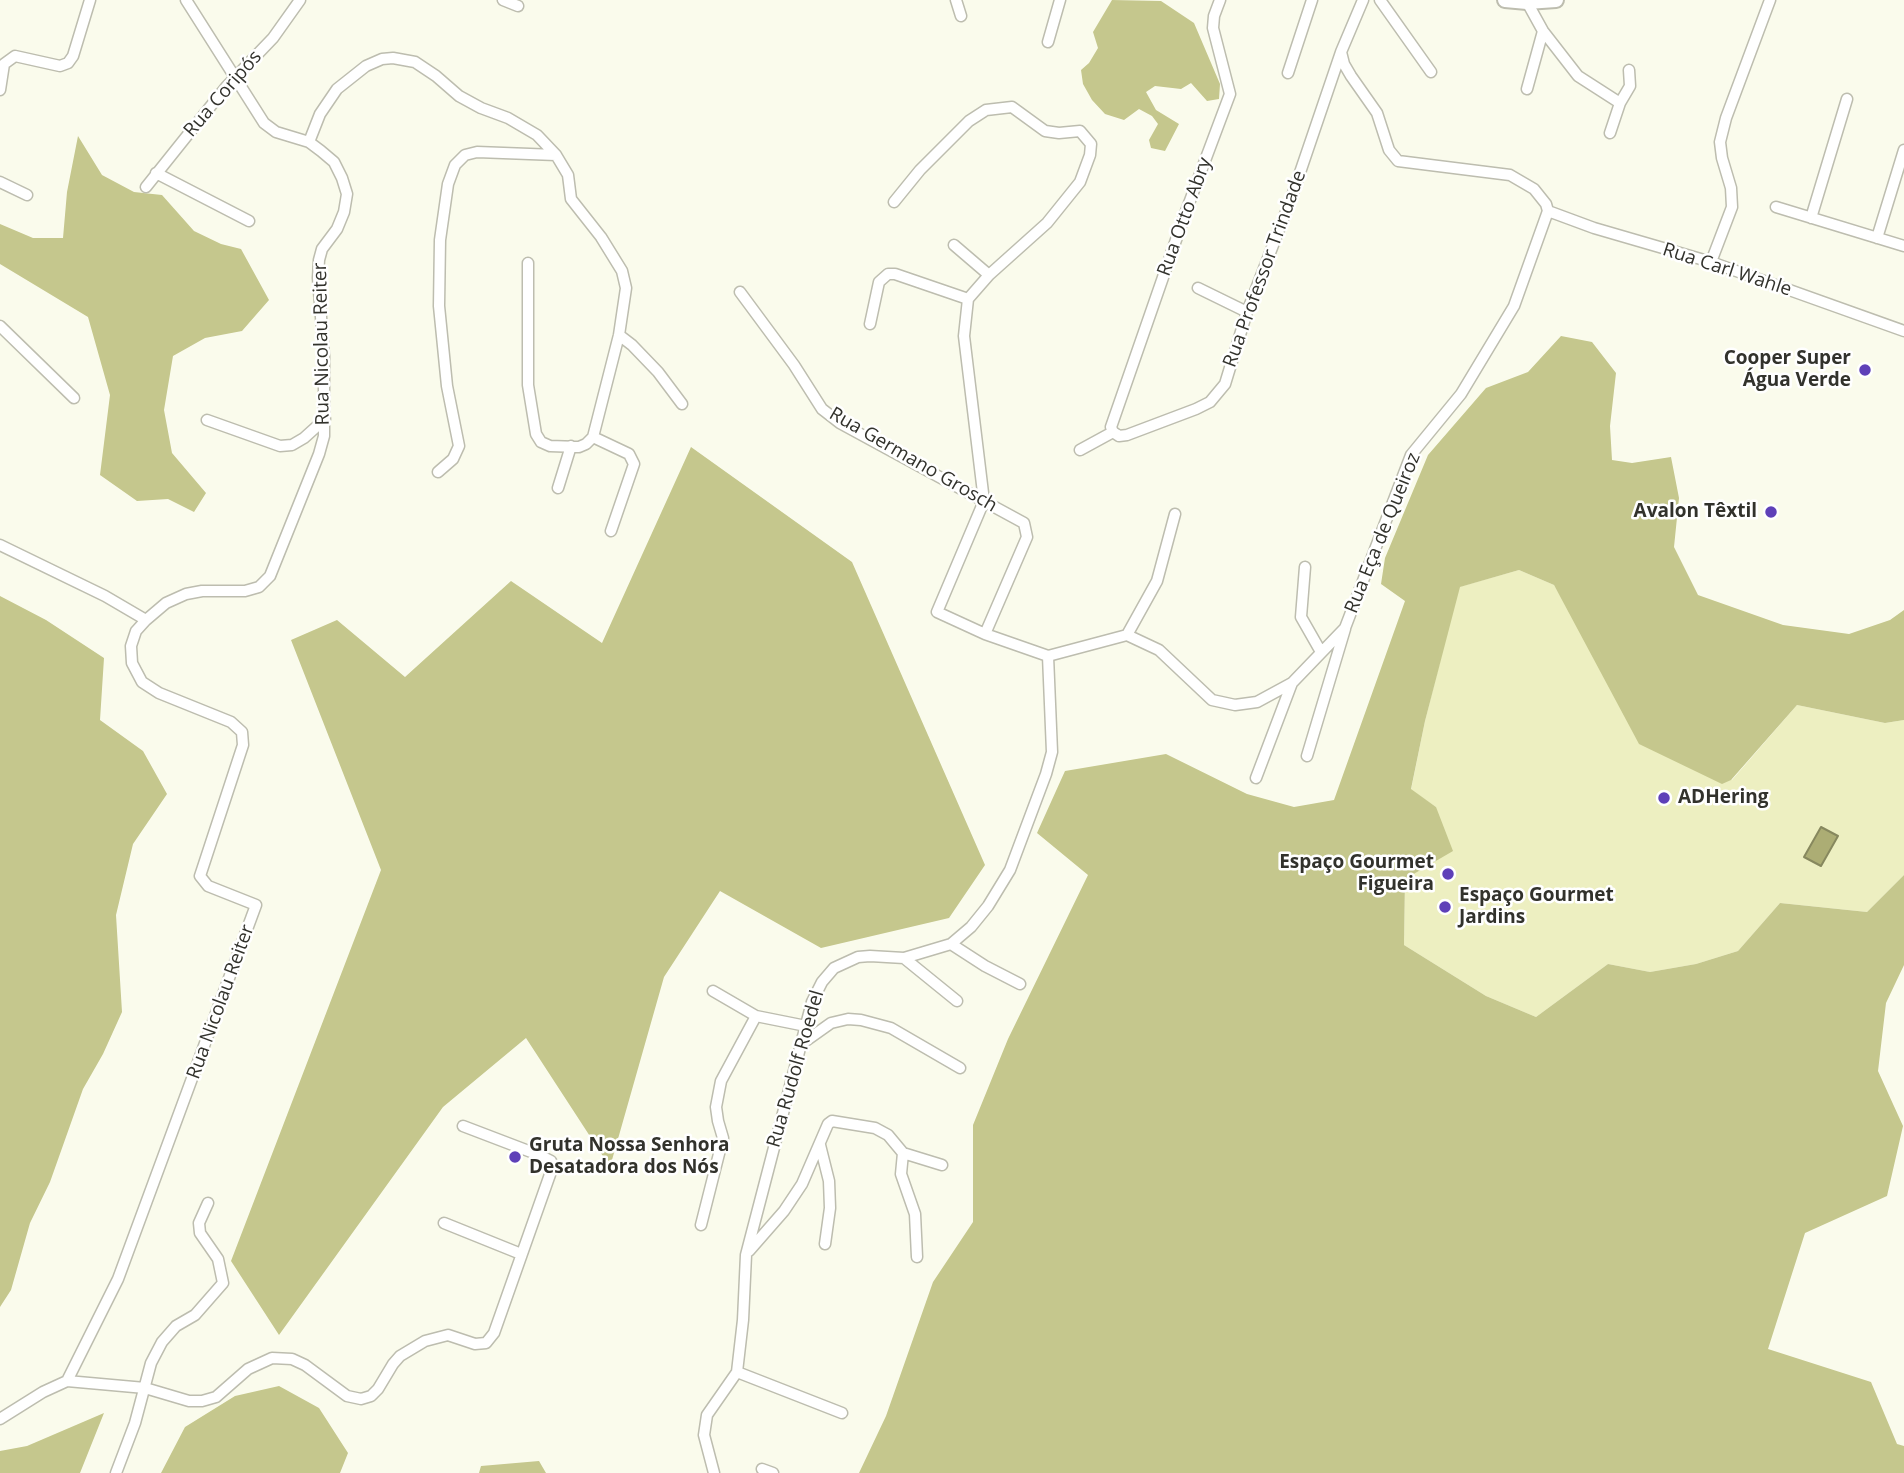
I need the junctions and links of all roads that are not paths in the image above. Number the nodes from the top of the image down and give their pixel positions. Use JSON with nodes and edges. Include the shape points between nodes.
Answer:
{"nodes":[{"id":1,"x":90,"y":0,"type":"edge"},
{"id":2,"x":186,"y":0,"type":"edge"},
{"id":3,"x":300,"y":0,"type":"edge"},
{"id":4,"x":503,"y":0,"type":"edge"},
{"id":5,"x":956,"y":0,"type":"edge"},
{"id":6,"x":1060,"y":0,"type":"edge"},
{"id":7,"x":1220,"y":0,"type":"edge"},
{"id":8,"x":1312,"y":0,"type":"edge"},
{"id":9,"x":1363,"y":0,"type":"edge"},
{"id":10,"x":1380,"y":0,"type":"edge"},
{"id":11,"x":1505,"y":0,"type":"edge"},
{"id":12,"x":1556,"y":0,"type":"edge"},
{"id":13,"x":1770,"y":0,"type":"edge"},
{"id":14,"x":1527,"y":2,"type":"junction"},
{"id":15,"x":518,"y":6,"type":"dead end"},
{"id":16,"x":961,"y":16,"type":"dead end"},
{"id":17,"x":1543,"y":32,"type":"junction"},
{"id":18,"x":1048,"y":42,"type":"dead end"},
{"id":19,"x":1341,"y":52,"type":"junction"},
{"id":20,"x":1629,"y":70,"type":"dead end"},
{"id":21,"x":1431,"y":72,"type":"dead end"},
{"id":22,"x":1288,"y":73,"type":"dead end"},
{"id":23,"x":235,"y":78,"type":"junction"},
{"id":24,"x":1527,"y":89,"type":"dead end"},
{"id":25,"x":0,"y":90,"type":"edge"},
{"id":26,"x":1847,"y":99,"type":"dead end"},
{"id":27,"x":1620,"y":103,"type":"junction"},
{"id":28,"x":1610,"y":133,"type":"dead end"},
{"id":29,"x":309,"y":142,"type":"junction"},
{"id":30,"x":1904,"y":150,"type":"edge"},
{"id":31,"x":556,"y":155,"type":"junction"},
{"id":32,"x":156,"y":173,"type":"junction"},
{"id":33,"x":0,"y":182,"type":"edge"},
{"id":34,"x":146,"y":187,"type":"dead end"},
{"id":35,"x":26,"y":195,"type":"dead end"},
{"id":36,"x":894,"y":202,"type":"dead end"},
{"id":37,"x":1776,"y":207,"type":"dead end"},
{"id":38,"x":1548,"y":211,"type":"junction"},
{"id":39,"x":1811,"y":218,"type":"junction"},
{"id":40,"x":249,"y":221,"type":"dead end"},
{"id":41,"x":1877,"y":238,"type":"junction"},
{"id":42,"x":954,"y":245,"type":"dead end"},
{"id":43,"x":1904,"y":246,"type":"edge"},
{"id":44,"x":1711,"y":262,"type":"junction"},
{"id":45,"x":528,"y":263,"type":"dead end"},
{"id":46,"x":989,"y":275,"type":"junction"},
{"id":47,"x":1198,"y":288,"type":"dead end"},
{"id":48,"x":740,"y":292,"type":"dead end"},
{"id":49,"x":968,"y":299,"type":"junction"},
{"id":50,"x":1247,"y":312,"type":"junction"},
{"id":51,"x":870,"y":324,"type":"dead end"},
{"id":52,"x":0,"y":326,"type":"edge"},
{"id":53,"x":1904,"y":331,"type":"edge"},
{"id":54,"x":620,"y":335,"type":"junction"},
{"id":55,"x":74,"y":398,"type":"dead end"},
{"id":56,"x":682,"y":404,"type":"dead end"},
{"id":57,"x":325,"y":419,"type":"junction"},
{"id":58,"x":207,"y":420,"type":"dead end"},
{"id":59,"x":1113,"y":432,"type":"junction"},
{"id":60,"x":593,"y":437,"type":"junction"},
{"id":61,"x":570,"y":446,"type":"junction"},
{"id":62,"x":1080,"y":450,"type":"dead end"},
{"id":63,"x":438,"y":472,"type":"dead end"},
{"id":64,"x":558,"y":488,"type":"dead end"},
{"id":65,"x":984,"y":501,"type":"junction"},
{"id":66,"x":1175,"y":514,"type":"dead end"},
{"id":67,"x":611,"y":531,"type":"dead end"},
{"id":68,"x":0,"y":545,"type":"edge"},
{"id":69,"x":1305,"y":567,"type":"dead end"},
{"id":70,"x":146,"y":620,"type":"junction"},
{"id":71,"x":1345,"y":628,"type":"junction"},
{"id":72,"x":985,"y":634,"type":"junction"},
{"id":73,"x":1127,"y":635,"type":"junction"},
{"id":74,"x":1321,"y":652,"type":"junction"},
{"id":75,"x":1048,"y":656,"type":"junction"},
{"id":76,"x":1292,"y":683,"type":"junction"},
{"id":77,"x":1307,"y":756,"type":"dead end"},
{"id":78,"x":1256,"y":778,"type":"dead end"},
{"id":79,"x":951,"y":944,"type":"junction"},
{"id":80,"x":904,"y":958,"type":"junction"},
{"id":81,"x":1020,"y":984,"type":"dead end"},
{"id":82,"x":713,"y":991,"type":"dead end"},
{"id":83,"x":957,"y":1001,"type":"dead end"},
{"id":84,"x":756,"y":1016,"type":"junction"},
{"id":85,"x":806,"y":1026,"type":"junction"},
{"id":86,"x":800,"y":1045,"type":"junction"},
{"id":87,"x":960,"y":1068,"type":"dead end"},
{"id":88,"x":463,"y":1126,"type":"dead end"},
{"id":89,"x":820,"y":1144,"type":"junction"},
{"id":90,"x":904,"y":1153,"type":"junction"},
{"id":91,"x":943,"y":1165,"type":"dead end"},
{"id":92,"x":208,"y":1203,"type":"dead end"},
{"id":93,"x":444,"y":1223,"type":"dead end"},
{"id":94,"x":701,"y":1225,"type":"dead end"},
{"id":95,"x":825,"y":1244,"type":"dead end"},
{"id":96,"x":521,"y":1254,"type":"junction"},
{"id":97,"x":746,"y":1255,"type":"junction"},
{"id":98,"x":917,"y":1257,"type":"dead end"},
{"id":99,"x":737,"y":1372,"type":"junction"},
{"id":100,"x":67,"y":1381,"type":"junction"},
{"id":101,"x":145,"y":1388,"type":"junction"},
{"id":102,"x":842,"y":1413,"type":"dead end"},
{"id":103,"x":0,"y":1419,"type":"edge"},
{"id":104,"x":762,"y":1469,"type":"dead end"},
{"id":105,"x":116,"y":1473,"type":"edge"},
{"id":106,"x":715,"y":1473,"type":"edge"},
{"id":107,"x":773,"y":1473,"type":"edge"}],
"edges":[{"from":1,"to":25,"type":"street","via":[[68,63],[60,66],[15,55],[4,64]]},
{"from":2,"to":23,"type":"street","name":"Rua Nicolau Reiter"},
{"from":3,"to":23,"type":"street","name":"Rua Coripós","via":[[273,38]]},
{"from":4,"to":15,"type":"street"},
{"from":5,"to":16,"type":"street"},
{"from":6,"to":18,"type":"street"},
{"from":7,"to":59,"type":"street","name":"Rua Otto Abry","via":[[1213,28],[1230,94],[1111,426]]},
{"from":8,"to":22,"type":"street"},
{"from":9,"to":19,"type":"street","name":"Rua Professor Trindade"},
{"from":10,"to":21,"type":"street"},
{"from":11,"to":14,"type":"main road"},
{"from":12,"to":14,"type":"main road"},
{"from":13,"to":44,"type":"street","via":[[1720,142],[1732,207]]},
{"from":14,"to":17,"type":"street"},
{"from":17,"to":24,"type":"street"},
{"from":17,"to":27,"type":"street","via":[[1578,76]]},
{"from":19,"to":38,"type":"street","via":[[1377,114],[1392,157],[1405,163],[1510,175],[1534,190]]},
{"from":19,"to":50,"type":"street","name":"Rua Professor Trindade"},
{"from":20,"to":27,"type":"street","via":[[1630,86]]},
{"from":23,"to":29,"type":"street","name":"Rua Nicolau Reiter","via":[[264,123],[276,132]]},
{"from":23,"to":32,"type":"street","name":"Rua Coripós"},
{"from":26,"to":39,"type":"street"},
{"from":27,"to":28,"type":"street"},
{"from":29,"to":31,"type":"street","via":[[337,89],[366,66],[393,58],[415,62],[459,96],[537,135]]},
{"from":29,"to":57,"type":"street","name":"Rua Nicolau Reiter","via":[[334,162],[347,194],[337,229],[319,260]]},
{"from":30,"to":41,"type":"street"},
{"from":31,"to":54,"type":"street","via":[[568,175],[571,199],[622,271],[626,288]]},
{"from":31,"to":63,"type":"street","via":[[477,152],[465,155],[455,165],[440,240],[439,306],[458,446],[453,459]]},
{"from":32,"to":34,"type":"street","name":"Rua Coripós"},
{"from":32,"to":40,"type":"street"},
{"from":33,"to":35,"type":"street"},
{"from":36,"to":46,"type":"street","via":[[920,170],[986,110],[1012,107],[1045,131],[1080,131],[1091,144],[1080,182],[1047,223]]},
{"from":37,"to":39,"type":"street"},
{"from":38,"to":44,"type":"street","name":"Rua Carl Wahle"},
{"from":38,"to":71,"type":"street","name":"Rua Eça de Queiroz","via":[[1514,306],[1461,394],[1410,455]]},
{"from":39,"to":41,"type":"street"},
{"from":41,"to":43,"type":"street"},
{"from":42,"to":46,"type":"street"},
{"from":44,"to":53,"type":"street","name":"Rua Carl Wahle"},
{"from":45,"to":61,"type":"street","via":[[528,385],[536,434],[550,446]]},
{"from":46,"to":49,"type":"street"},
{"from":47,"to":50,"type":"street"},
{"from":48,"to":65,"type":"street","name":"Rua Germano Grosch","via":[[822,409]]},
{"from":49,"to":51,"type":"street","via":[[888,274],[879,282]]},
{"from":49,"to":65,"type":"street","via":[[964,336]]},
{"from":50,"to":59,"type":"street","name":"Rua Professor Trindade","via":[[1225,384],[1210,402],[1127,435]]},
{"from":52,"to":55,"type":"street"},
{"from":54,"to":56,"type":"street"},
{"from":54,"to":60,"type":"street"},
{"from":57,"to":58,"type":"street","via":[[304,438],[280,446]]},
{"from":57,"to":70,"type":"street","name":"Rua Nicolau Reiter","via":[[319,454],[271,576],[259,587],[245,591],[186,594]]},
{"from":59,"to":62,"type":"street","name":"Rua Professor Trindade"},
{"from":60,"to":61,"type":"street","via":[[586,444]]},
{"from":60,"to":67,"type":"street","via":[[629,454],[634,464]]},
{"from":61,"to":64,"type":"street"},
{"from":65,"to":72,"type":"street","name":"Rua Germano Grosch","via":[[1024,523],[1027,537]]},
{"from":65,"to":72,"type":"street","via":[[937,612]]},
{"from":66,"to":73,"type":"street","via":[[1157,581]]},
{"from":68,"to":70,"type":"street"},
{"from":69,"to":74,"type":"street","via":[[1301,617]]},
{"from":70,"to":100,"type":"street","name":"Rua Nicolau Reiter","via":[[131,646],[132,663],[142,682],[231,722],[242,732],[243,745],[200,876],[208,886],[256,905],[118,1279]]},
{"from":71,"to":74,"type":"street","name":"Rua Eça de Queiroz"},
{"from":71,"to":77,"type":"street"},
{"from":72,"to":75,"type":"street"},
{"from":73,"to":75,"type":"street"},
{"from":73,"to":76,"type":"street","name":"Rua Eça de Queiroz","via":[[1158,650],[1212,700],[1235,705],[1257,702]]},
{"from":74,"to":76,"type":"street","name":"Rua Eça de Queiroz"},
{"from":75,"to":79,"type":"street","name":"Rua Rudolf Roedel","via":[[1052,752],[1046,774],[1010,870],[988,906]]},
{"from":76,"to":78,"type":"street"},
{"from":79,"to":80,"type":"street","name":"Rua Rudolf Roedel"},
{"from":79,"to":81,"type":"street"},
{"from":80,"to":83,"type":"street"},
{"from":80,"to":85,"type":"street","name":"Rua Rudolf Roedel","via":[[858,957],[834,968],[812,1002]]},
{"from":82,"to":84,"type":"street"},
{"from":84,"to":85,"type":"street"},
{"from":84,"to":94,"type":"street","via":[[721,1081],[716,1107],[723,1138]]},
{"from":85,"to":86,"type":"street","name":"Rua Rudolf Roedel"},
{"from":86,"to":87,"type":"street","via":[[831,1023],[861,1020],[891,1028]]},
{"from":86,"to":97,"type":"street","name":"Rua Rudolf Roedel"},
{"from":88,"to":96,"type":"street","via":[[551,1161]]},
{"from":89,"to":90,"type":"street","via":[[828,1124],[841,1121],[875,1128]]},
{"from":89,"to":95,"type":"street","via":[[829,1181]]},
{"from":89,"to":97,"type":"street","via":[[802,1184]]},
{"from":90,"to":91,"type":"street"},
{"from":90,"to":98,"type":"street","via":[[901,1174],[915,1214]]},
{"from":92,"to":101,"type":"street","via":[[199,1223],[200,1233],[218,1259],[223,1283],[195,1315],[176,1325],[162,1342]]},
{"from":93,"to":96,"type":"street"},
{"from":96,"to":101,"type":"street","via":[[494,1333],[486,1343],[448,1335],[425,1341],[400,1356],[371,1396],[347,1396],[305,1365],[281,1358],[248,1369],[216,1397],[202,1401]]},
{"from":97,"to":99,"type":"street","name":"Rua Rudolf Roedel"},
{"from":99,"to":102,"type":"street"},
{"from":99,"to":106,"type":"street","name":"Rua Rudolf Roedel","via":[[707,1415],[705,1435]]},
{"from":100,"to":101,"type":"street"},
{"from":100,"to":103,"type":"street"},
{"from":101,"to":105,"type":"street"},
{"from":104,"to":107,"type":"street"}]}
